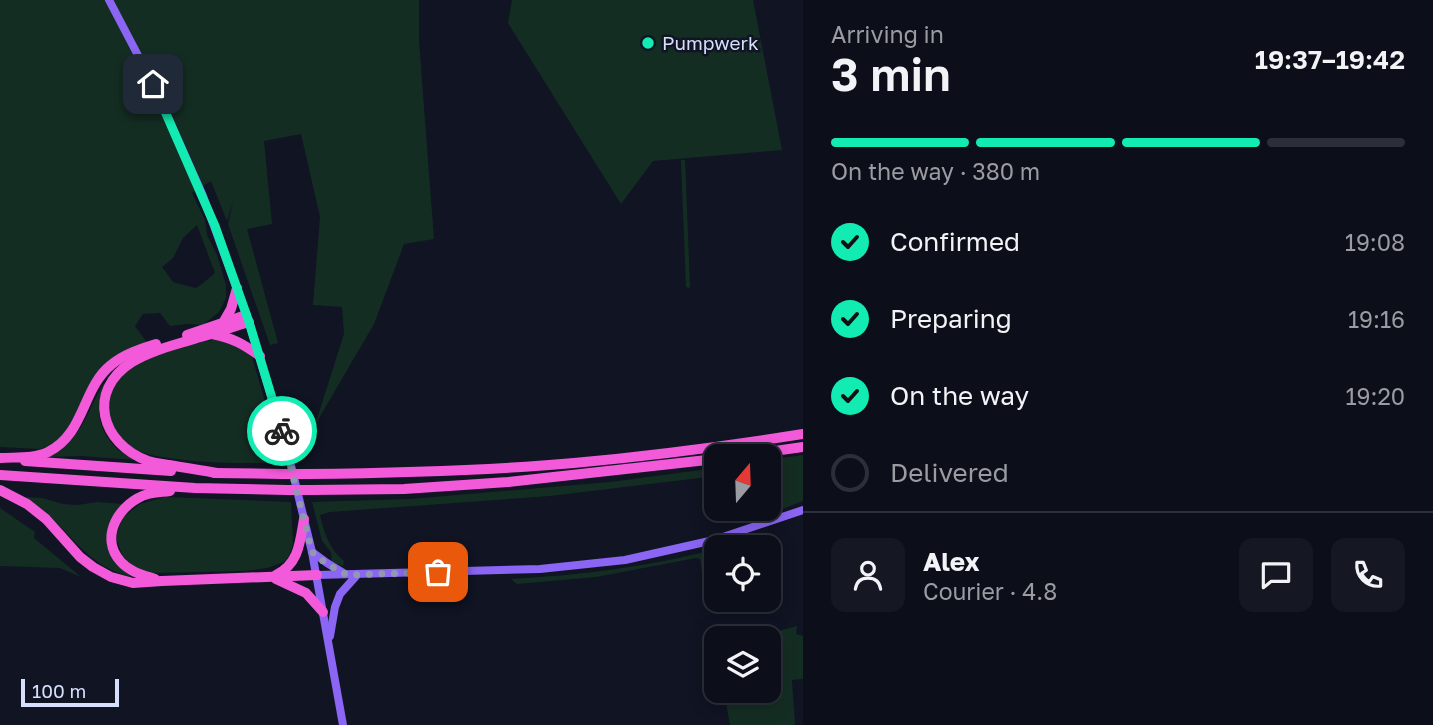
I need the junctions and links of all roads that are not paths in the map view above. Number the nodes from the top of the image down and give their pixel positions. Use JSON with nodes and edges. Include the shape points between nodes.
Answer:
{"nodes":[{"id":1,"x":109,"y":0,"type":"edge"},
{"id":2,"x":237,"y":288,"type":"junction"},
{"id":3,"x":248,"y":318,"type":"junction"},
{"id":4,"x":223,"y":323,"type":"junction"},
{"id":5,"x":212,"y":334,"type":"junction"},
{"id":6,"x":260,"y":356,"type":"junction"},
{"id":7,"x":803,"y":434,"type":"edge"},
{"id":8,"x":803,"y":447,"type":"edge"},
{"id":9,"x":781,"y":450,"type":"edge"},
{"id":10,"x":0,"y":459,"type":"edge"},
{"id":11,"x":704,"y":460,"type":"edge"},
{"id":12,"x":217,"y":473,"type":"junction"},
{"id":13,"x":0,"y":475,"type":"edge"},
{"id":14,"x":195,"y":488,"type":"junction"},
{"id":15,"x":0,"y":490,"type":"edge"},
{"id":16,"x":803,"y":510,"type":"edge"},
{"id":17,"x":304,"y":519,"type":"junction"},
{"id":18,"x":312,"y":552,"type":"junction"},
{"id":19,"x":317,"y":575,"type":"junction"},
{"id":20,"x":352,"y":575,"type":"junction"},
{"id":21,"x":272,"y":577,"type":"junction"},
{"id":22,"x":162,"y":581,"type":"junction"},
{"id":23,"x":323,"y":612,"type":"junction"},
{"id":24,"x":328,"y":642,"type":"junction"},
{"id":25,"x":343,"y":725,"type":"edge"}],
"edges":[{"from":1,"to":2,"type":"main road","via":[[203,196]]},
{"from":2,"to":3,"type":"main road"},
{"from":2,"to":4,"type":"highway"},
{"from":3,"to":4,"type":"highway"},
{"from":3,"to":5,"type":"highway"},
{"from":3,"to":6,"type":"main road"},
{"from":4,"to":10,"type":"highway","via":[[128,354],[101,376],[76,426],[61,444],[35,456]]},
{"from":5,"to":6,"type":"highway","via":[[240,342]]},
{"from":5,"to":12,"type":"highway","via":[[153,351],[131,363],[111,382],[103,404],[108,427],[130,451],[148,461]]},
{"from":6,"to":17,"type":"main road"},
{"from":7,"to":12,"type":"highway","bridge":true,"via":[[575,463],[422,472]]},
{"from":8,"to":9,"type":"highway"},
{"from":10,"to":12,"type":"highway"},
{"from":11,"to":14,"type":"highway","bridge":true,"via":[[404,489]]},
{"from":13,"to":14,"type":"highway"},
{"from":14,"to":22,"type":"highway","via":[[149,494],[131,502],[114,523],[112,547],[121,562],[138,574]]},
{"from":15,"to":22,"type":"highway","via":[[46,519],[80,557],[111,578],[133,583]]},
{"from":16,"to":20,"type":"main road","via":[[714,540],[625,560],[540,569]]},
{"from":17,"to":18,"type":"main road"},
{"from":17,"to":21,"type":"highway","via":[[293,562]]},
{"from":18,"to":19,"type":"main road"},
{"from":18,"to":20,"type":"main road"},
{"from":19,"to":20,"type":"main road"},
{"from":19,"to":21,"type":"highway"},
{"from":19,"to":23,"type":"main road"},
{"from":20,"to":24,"type":"main road","via":[[335,607]]},
{"from":21,"to":22,"type":"highway"},
{"from":21,"to":23,"type":"highway","via":[[306,593]]},
{"from":23,"to":24,"type":"main road"},
{"from":24,"to":25,"type":"main road"}]}
